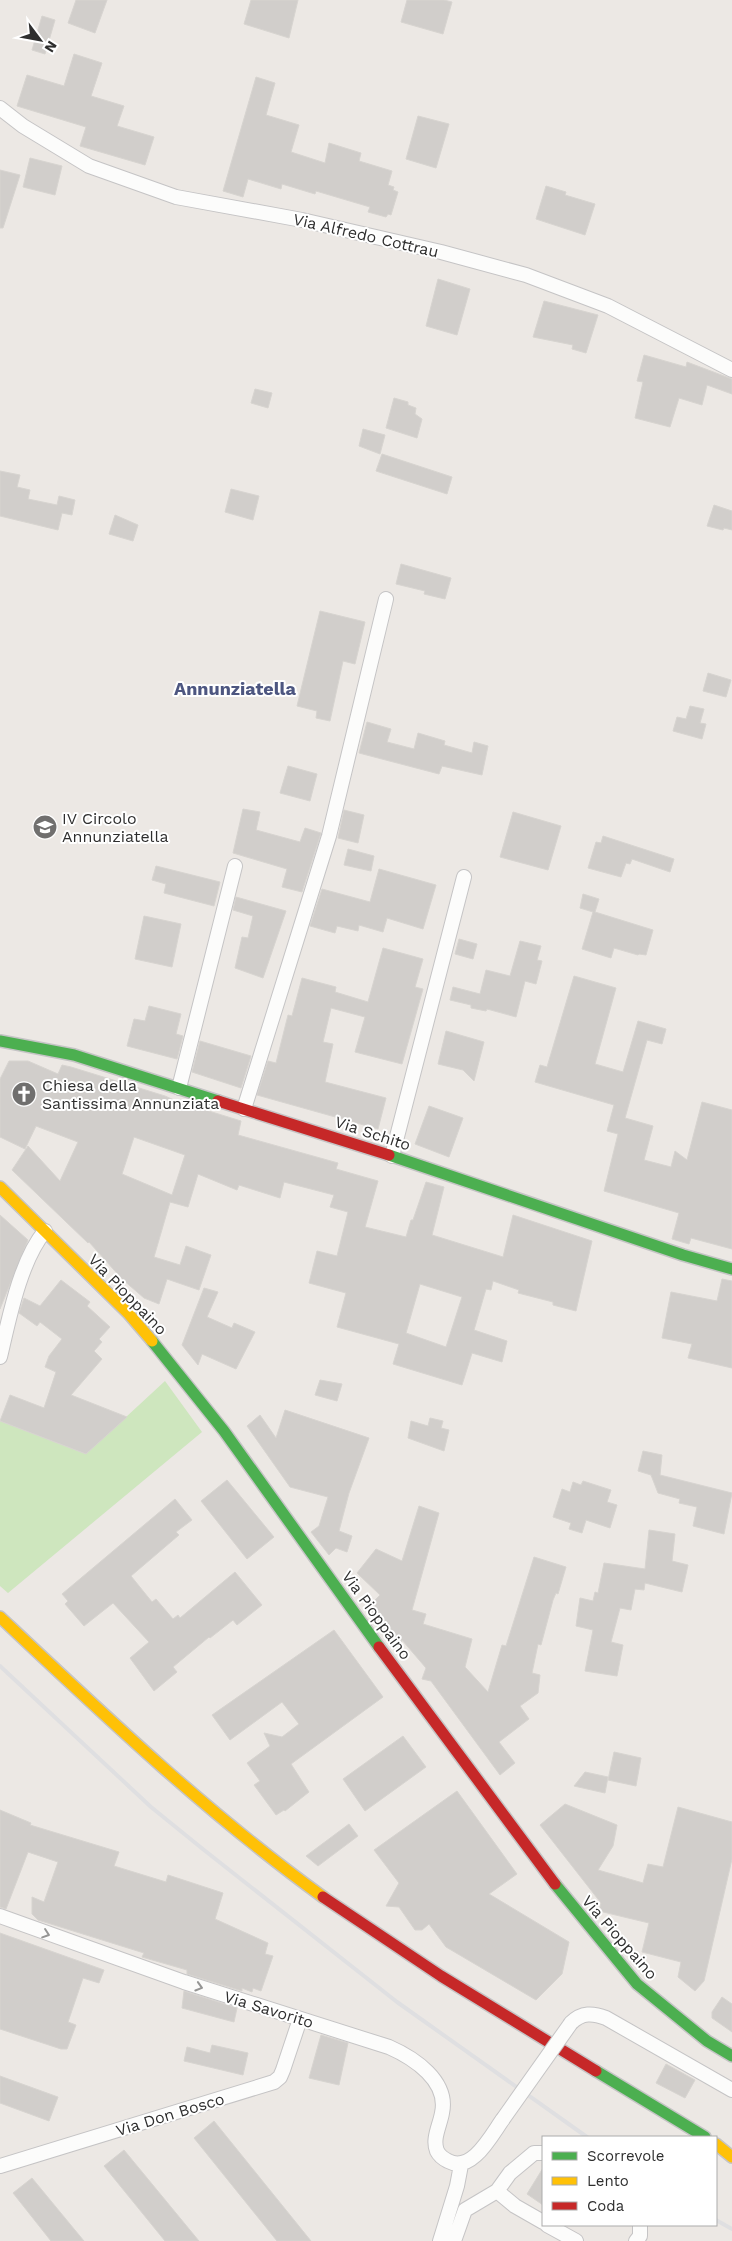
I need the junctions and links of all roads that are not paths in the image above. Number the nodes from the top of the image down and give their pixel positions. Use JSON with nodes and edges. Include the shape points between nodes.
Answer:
{"nodes":[{"id":1,"x":0,"y":108,"type":"edge"},
{"id":2,"x":732,"y":370,"type":"edge"},
{"id":3,"x":386,"y":599,"type":"dead end"},
{"id":4,"x":234,"y":866,"type":"dead end"},
{"id":5,"x":464,"y":877,"type":"dead end"},
{"id":6,"x":0,"y":1041,"type":"edge"},
{"id":7,"x":179,"y":1088,"type":"junction"},
{"id":8,"x":244,"y":1109,"type":"junction"},
{"id":9,"x":392,"y":1156,"type":"junction"},
{"id":10,"x":0,"y":1187,"type":"edge"},
{"id":11,"x":44,"y":1231,"type":"junction"},
{"id":12,"x":732,"y":1269,"type":"edge"},
{"id":13,"x":0,"y":1357,"type":"edge"},
{"id":14,"x":0,"y":1617,"type":"edge"},
{"id":15,"x":0,"y":1916,"type":"edge"},
{"id":16,"x":300,"y":2018,"type":"junction"},
{"id":17,"x":732,"y":2056,"type":"edge"},
{"id":18,"x":732,"y":2090,"type":"edge"},
{"id":19,"x":703,"y":2136,"type":"edge"},
{"id":20,"x":717,"y":2145,"type":"edge"},
{"id":21,"x":717,"y":2145,"type":"edge"},
{"id":22,"x":542,"y":2153,"type":"edge"},
{"id":23,"x":732,"y":2153,"type":"edge"},
{"id":24,"x":732,"y":2157,"type":"edge"},
{"id":25,"x":461,"y":2165,"type":"junction"},
{"id":26,"x":0,"y":2166,"type":"edge"},
{"id":27,"x":497,"y":2191,"type":"junction"},
{"id":28,"x":542,"y":2221,"type":"edge"},
{"id":29,"x":549,"y":2226,"type":"edge"},
{"id":30,"x":640,"y":2226,"type":"edge"},
{"id":31,"x":440,"y":2241,"type":"edge"},
{"id":32,"x":454,"y":2241,"type":"edge"},
{"id":33,"x":576,"y":2241,"type":"edge"},
{"id":34,"x":636,"y":2241,"type":"edge"}],
"edges":[{"from":1,"to":2,"type":"street","name":"Via Alfredo Cottrau","via":[[23,126],[90,166],[116,176],[176,197],[302,220],[526,275],[608,306]]},
{"from":3,"to":8,"type":"street","via":[[329,836]]},
{"from":4,"to":7,"type":"street"},
{"from":5,"to":9,"type":"street"},
{"from":6,"to":7,"type":"main road","name":"Via Schito","via":[[74,1055]]},
{"from":7,"to":8,"type":"main road","name":"Via Schito"},
{"from":8,"to":9,"type":"main road","name":"Via Schito"},
{"from":9,"to":12,"type":"main road","name":"Via Schito"},
{"from":10,"to":11,"type":"main road","name":"Via Pioppaino"},
{"from":11,"to":13,"type":"street","via":[[36,1241],[15,1299]]},
{"from":11,"to":17,"type":"main road","name":"Via Pioppaino","via":[[128,1313],[188,1385],[564,1896],[631,1977],[707,2041]]},
{"from":14,"to":19,"type":"main road","via":[[191,1793],[287,1871],[362,1926]]},
{"from":15,"to":16,"type":"street","name":"Via Savorito","one_way":true,"via":[[184,1982]]},
{"from":16,"to":25,"type":"street","name":"Via Savorito","via":[[389,2047],[421,2066],[437,2084],[442,2098],[437,2150],[452,2164]]},
{"from":16,"to":26,"type":"street","name":"Via Don Bosco","via":[[283,2070],[274,2082]]},
{"from":18,"to":25,"type":"street","bridge":true,"via":[[601,2016],[586,2014],[571,2023],[477,2154]]},
{"from":20,"to":23,"type":"main road"},
{"from":21,"to":24,"type":"main road"},
{"from":22,"to":27,"type":"street","via":[[534,2153],[510,2173]]},
{"from":25,"to":31,"type":"street"},
{"from":27,"to":28,"type":"street"},
{"from":27,"to":32,"type":"street","via":[[465,2210]]},
{"from":29,"to":33,"type":"street"},
{"from":30,"to":34,"type":"street","via":[[640,2236]]}]}
